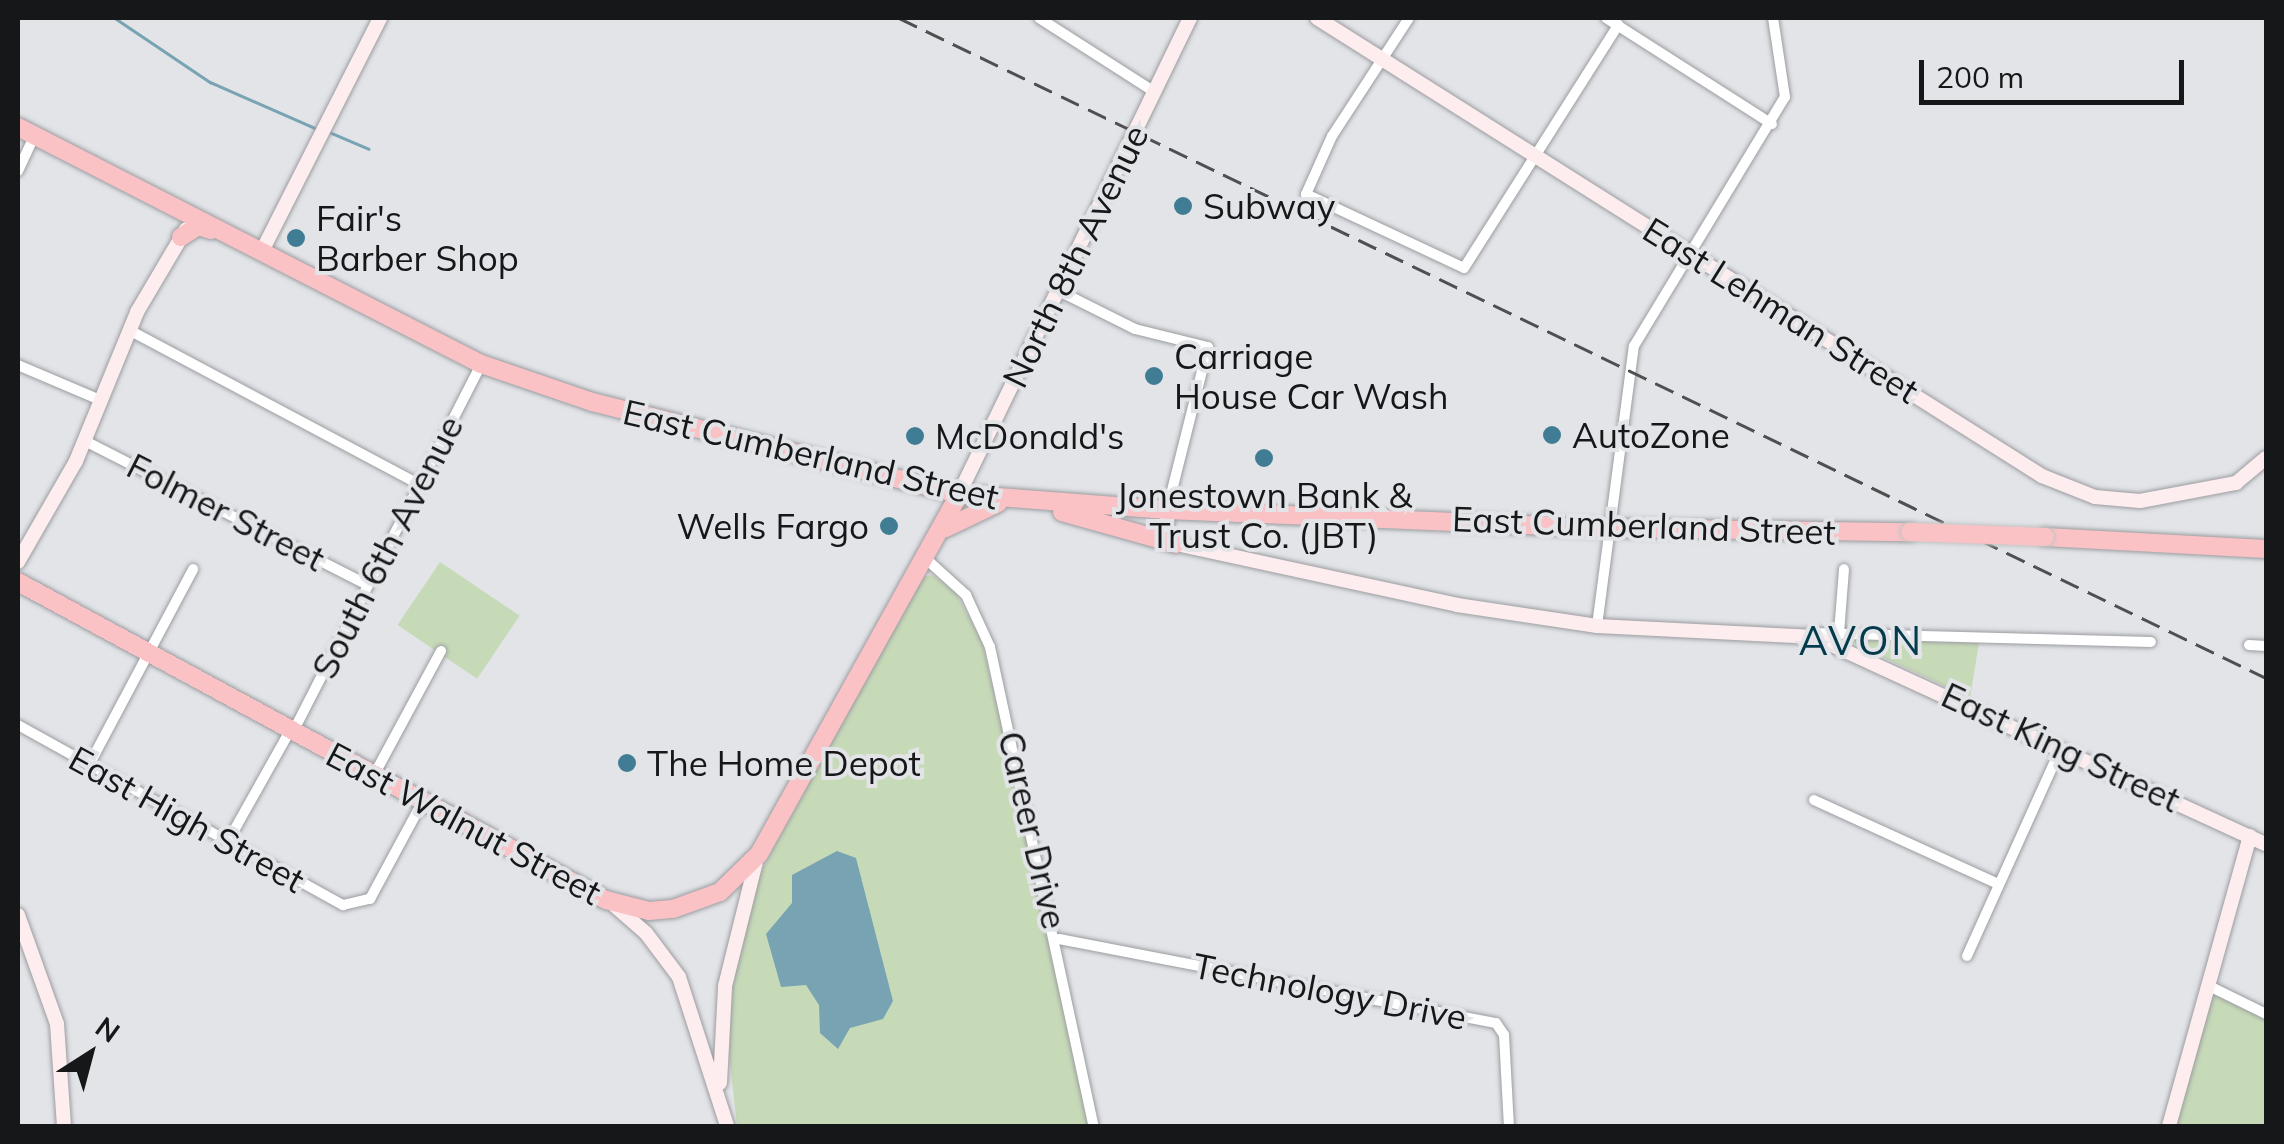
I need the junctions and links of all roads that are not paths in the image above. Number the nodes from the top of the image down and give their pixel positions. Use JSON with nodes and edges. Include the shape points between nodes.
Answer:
{"nodes":[{"id":1,"x":380,"y":18,"type":"edge"},
{"id":2,"x":1040,"y":18,"type":"edge"},
{"id":3,"x":1190,"y":18,"type":"edge"},
{"id":4,"x":1317,"y":18,"type":"edge"},
{"id":5,"x":1409,"y":18,"type":"edge"},
{"id":6,"x":1606,"y":18,"type":"edge"},
{"id":7,"x":1773,"y":18,"type":"edge"},
{"id":8,"x":1618,"y":25,"type":"junction"},
{"id":9,"x":1382,"y":59,"type":"junction"},
{"id":10,"x":1153,"y":92,"type":"junction"},
{"id":11,"x":1772,"y":124,"type":"junction"},
{"id":12,"x":26,"y":131,"type":"edge"},
{"id":13,"x":1536,"y":155,"type":"junction"},
{"id":14,"x":18,"y":171,"type":"edge"},
{"id":15,"x":194,"y":215,"type":"junction"},
{"id":16,"x":181,"y":237,"type":"junction"},
{"id":17,"x":263,"y":249,"type":"junction"},
{"id":18,"x":1691,"y":252,"type":"junction"},
{"id":19,"x":1059,"y":291,"type":"junction"},
{"id":20,"x":129,"y":330,"type":"junction"},
{"id":21,"x":481,"y":364,"type":"junction"},
{"id":22,"x":18,"y":366,"type":"edge"},
{"id":23,"x":100,"y":400,"type":"junction"},
{"id":24,"x":85,"y":441,"type":"junction"},
{"id":25,"x":2266,"y":458,"type":"edge"},
{"id":26,"x":417,"y":483,"type":"junction"},
{"id":27,"x":959,"y":494,"type":"junction"},
{"id":28,"x":1007,"y":501,"type":"junction"},
{"id":29,"x":1028,"y":502,"type":"junction"},
{"id":30,"x":1166,"y":510,"type":"junction"},
{"id":31,"x":1605,"y":528,"type":"junction"},
{"id":32,"x":935,"y":539,"type":"junction"},
{"id":33,"x":1176,"y":544,"type":"junction"},
{"id":34,"x":2266,"y":549,"type":"edge"},
{"id":35,"x":924,"y":558,"type":"junction"},
{"id":36,"x":18,"y":562,"type":"edge"},
{"id":37,"x":193,"y":569,"type":"dead end"},
{"id":38,"x":1844,"y":569,"type":"dead end"},
{"id":39,"x":18,"y":582,"type":"edge"},
{"id":40,"x":366,"y":584,"type":"junction"},
{"id":41,"x":1597,"y":626,"type":"junction"},
{"id":42,"x":1799,"y":633,"type":"junction"},
{"id":43,"x":1839,"y":633,"type":"junction"},
{"id":44,"x":2150,"y":642,"type":"dead end"},
{"id":45,"x":2249,"y":645,"type":"dead end"},
{"id":46,"x":2266,"y":646,"type":"edge"},
{"id":47,"x":442,"y":651,"type":"dead end"},
{"id":48,"x":150,"y":655,"type":"junction"},
{"id":49,"x":18,"y":725,"type":"edge"},
{"id":50,"x":292,"y":730,"type":"junction"},
{"id":51,"x":2061,"y":748,"type":"junction"},
{"id":52,"x":88,"y":765,"type":"junction"},
{"id":53,"x":373,"y":776,"type":"junction"},
{"id":54,"x":1814,"y":800,"type":"dead end"},
{"id":55,"x":422,"y":803,"type":"junction"},
{"id":56,"x":2250,"y":836,"type":"junction"},
{"id":57,"x":228,"y":843,"type":"junction"},
{"id":58,"x":2266,"y":844,"type":"edge"},
{"id":59,"x":758,"y":854,"type":"junction"},
{"id":60,"x":1998,"y":884,"type":"junction"},
{"id":61,"x":606,"y":900,"type":"junction"},
{"id":62,"x":18,"y":915,"type":"edge"},
{"id":63,"x":1059,"y":939,"type":"junction"},
{"id":64,"x":1967,"y":956,"type":"dead end"},
{"id":65,"x":2206,"y":985,"type":"junction"},
{"id":66,"x":2266,"y":1014,"type":"edge"},
{"id":67,"x":720,"y":1099,"type":"junction"},
{"id":68,"x":64,"y":1126,"type":"edge"},
{"id":69,"x":728,"y":1126,"type":"edge"},
{"id":70,"x":1094,"y":1126,"type":"edge"},
{"id":71,"x":1508,"y":1126,"type":"edge"},
{"id":72,"x":2169,"y":1126,"type":"edge"}],
"edges":[{"from":1,"to":17,"type":"street"},
{"from":2,"to":10,"type":"street"},
{"from":3,"to":10,"type":"street","name":"North 8th Avenue"},
{"from":4,"to":9,"type":"street","name":"East Lehman Street"},
{"from":5,"to":9,"type":"street"},
{"from":6,"to":8,"type":"street"},
{"from":7,"to":11,"type":"street","via":[[1786,75]]},
{"from":8,"to":11,"type":"street"},
{"from":8,"to":13,"type":"street"},
{"from":9,"to":13,"type":"street","name":"East Lehman Street"},
{"from":9,"to":13,"type":"street","via":[[1332,136],[1306,194],[1464,268]]},
{"from":10,"to":19,"type":"street","name":"North 8th Avenue"},
{"from":11,"to":18,"type":"street"},
{"from":12,"to":14,"type":"street"},
{"from":12,"to":15,"type":"highway","name":"East Cumberland Street"},
{"from":13,"to":18,"type":"street","name":"East Lehman Street"},
{"from":15,"to":16,"type":"street"},
{"from":15,"to":17,"type":"highway","name":"East Cumberland Street"},
{"from":16,"to":17,"type":"highway","via":[[205,227]]},
{"from":16,"to":20,"type":"street"},
{"from":17,"to":21,"type":"highway","name":"East Cumberland Street"},
{"from":18,"to":25,"type":"street","name":"East Lehman Street","via":[[2042,476],[2095,497],[2208,492],[2236,484]]},
{"from":18,"to":31,"type":"street","via":[[1634,346]]},
{"from":19,"to":27,"type":"street","name":"North 8th Avenue"},
{"from":19,"to":30,"type":"street","via":[[1135,329],[1208,347]]},
{"from":20,"to":23,"type":"street"},
{"from":20,"to":26,"type":"street"},
{"from":21,"to":26,"type":"street","name":"South 6th Avenue"},
{"from":21,"to":27,"type":"highway","name":"East Cumberland Street","via":[[698,429]]},
{"from":22,"to":23,"type":"street"},
{"from":23,"to":24,"type":"street"},
{"from":24,"to":36,"type":"street"},
{"from":24,"to":40,"type":"street","name":"Folmer Street"},
{"from":26,"to":40,"type":"street","name":"South 6th Avenue"},
{"from":27,"to":28,"type":"highway","name":"East Cumberland Street"},
{"from":27,"to":32,"type":"highway","name":"East Walnut Street"},
{"from":28,"to":29,"type":"highway","name":"East Cumberland Street"},
{"from":28,"to":32,"type":"highway","via":[[960,516]]},
{"from":29,"to":30,"type":"highway","name":"East Cumberland Street"},
{"from":29,"to":33,"type":"highway"},
{"from":30,"to":31,"type":"highway","name":"East Cumberland Street"},
{"from":30,"to":33,"type":"street","via":[[1168,536]]},
{"from":31,"to":34,"type":"highway","name":"East Cumberland Street","bridge":true,"via":[[1910,532]]},
{"from":31,"to":41,"type":"street"},
{"from":32,"to":35,"type":"highway","name":"East Walnut Street"},
{"from":33,"to":41,"type":"street","name":"East King Street","via":[[1457,605]]},
{"from":35,"to":59,"type":"highway","name":"East Walnut Street"},
{"from":35,"to":63,"type":"street","name":"Career Drive","via":[[966,595],[990,646]]},
{"from":37,"to":48,"type":"street"},
{"from":38,"to":43,"type":"street"},
{"from":39,"to":48,"type":"highway","name":"East Walnut Street"},
{"from":40,"to":50,"type":"street","name":"South 6th Avenue"},
{"from":41,"to":42,"type":"street","name":"East King Street"},
{"from":42,"to":43,"type":"street"},
{"from":42,"to":51,"type":"street","name":"East King Street","via":[[1866,656]]},
{"from":43,"to":44,"type":"street"},
{"from":45,"to":46,"type":"street"},
{"from":47,"to":53,"type":"street"},
{"from":48,"to":50,"type":"highway","name":"East Walnut Street"},
{"from":48,"to":52,"type":"street"},
{"from":49,"to":52,"type":"street","name":"East High Street"},
{"from":50,"to":53,"type":"highway","name":"East Walnut Street"},
{"from":50,"to":57,"type":"street","name":"South 6th Avenue"},
{"from":51,"to":56,"type":"street","name":"East King Street"},
{"from":51,"to":60,"type":"street"},
{"from":52,"to":57,"type":"street","name":"East High Street"},
{"from":53,"to":55,"type":"highway","name":"East Walnut Street"},
{"from":54,"to":60,"type":"street"},
{"from":55,"to":57,"type":"street","name":"East High Street","via":[[360,906],[343,905]]},
{"from":55,"to":61,"type":"highway","name":"East Walnut Street"},
{"from":56,"to":58,"type":"street","name":"East King Street"},
{"from":56,"to":65,"type":"street"},
{"from":59,"to":61,"type":"highway","name":"East Walnut Street","via":[[720,892],[690,905],[649,911]]},
{"from":59,"to":67,"type":"street","via":[[725,986]]},
{"from":60,"to":64,"type":"street"},
{"from":61,"to":67,"type":"street","via":[[633,918],[679,977]]},
{"from":62,"to":68,"type":"street","via":[[58,1024]]},
{"from":63,"to":70,"type":"street","name":"Career Drive"},
{"from":63,"to":71,"type":"street","name":"Technology Drive","via":[[1496,1023],[1504,1034]]},
{"from":65,"to":66,"type":"street"},
{"from":65,"to":72,"type":"street"},
{"from":67,"to":69,"type":"street"}]}
